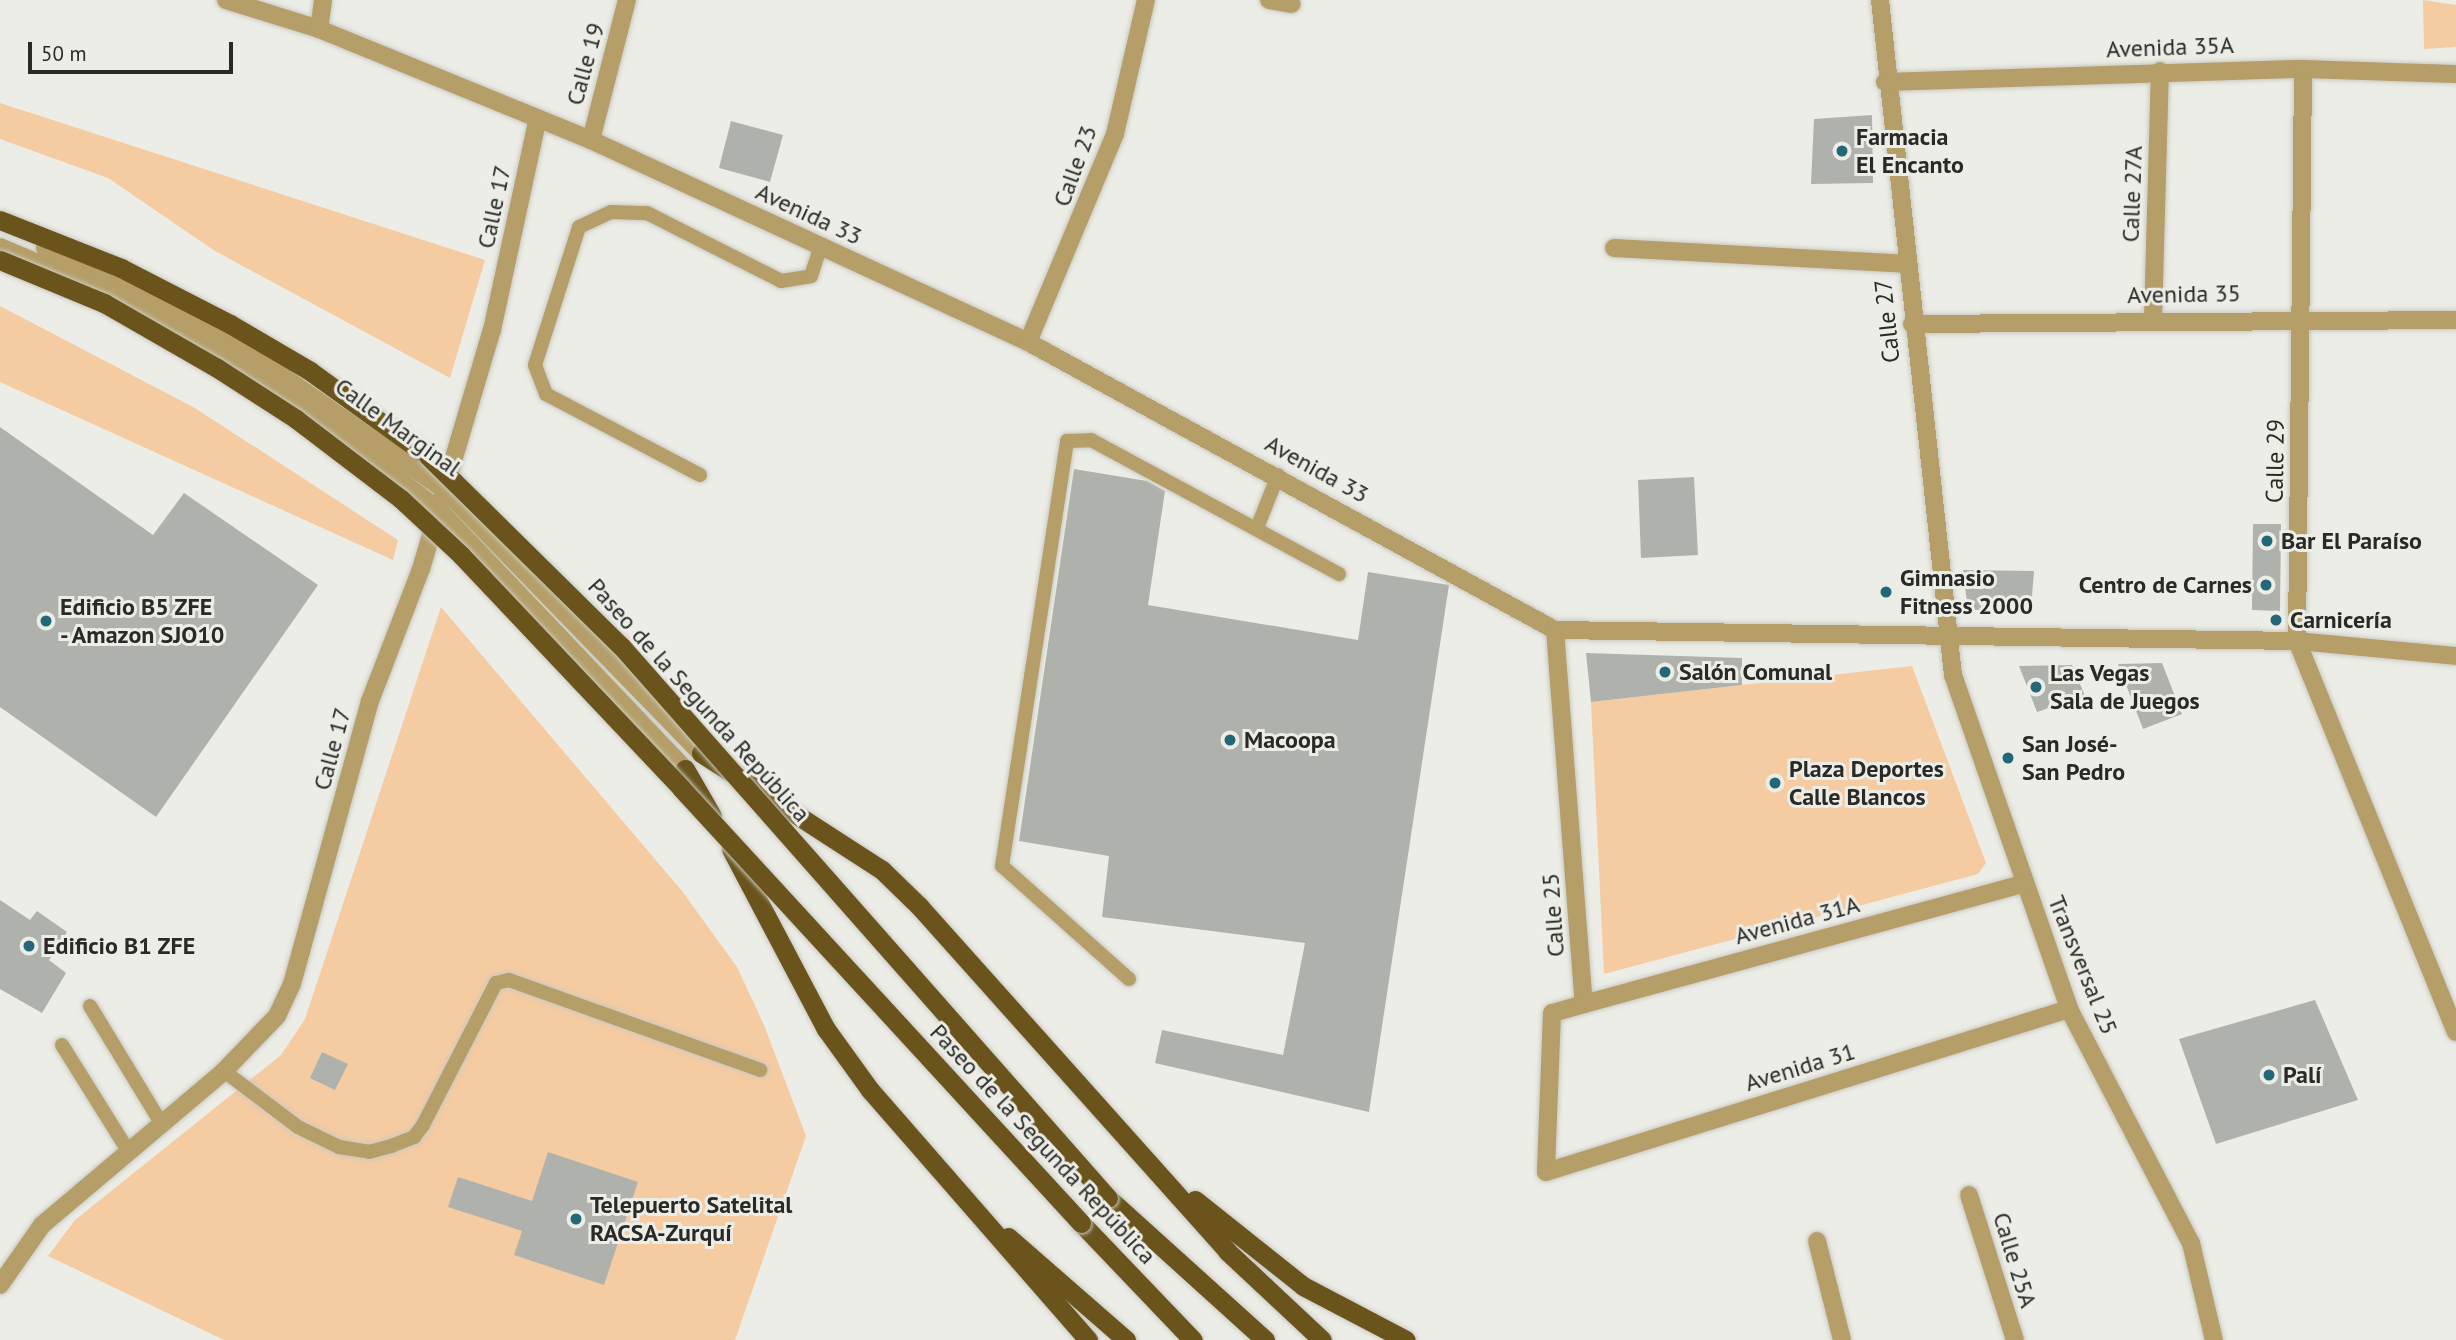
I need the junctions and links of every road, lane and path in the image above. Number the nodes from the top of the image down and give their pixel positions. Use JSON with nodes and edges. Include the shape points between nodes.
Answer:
{"nodes":[{"id":1,"x":226,"y":0,"type":"edge"},
{"id":2,"x":323,"y":0,"type":"edge"},
{"id":3,"x":627,"y":0,"type":"edge"},
{"id":4,"x":1146,"y":0,"type":"edge"},
{"id":5,"x":1269,"y":0,"type":"edge"},
{"id":6,"x":1880,"y":0,"type":"edge"},
{"id":7,"x":1292,"y":4,"type":"dead end"},
{"id":8,"x":319,"y":29,"type":"junction"},
{"id":9,"x":2303,"y":69,"type":"junction"},
{"id":10,"x":2160,"y":71,"type":"junction"},
{"id":11,"x":2456,"y":75,"type":"edge"},
{"id":12,"x":1885,"y":82,"type":"junction"},
{"id":13,"x":537,"y":121,"type":"junction"},
{"id":14,"x":591,"y":140,"type":"junction"},
{"id":15,"x":0,"y":220,"type":"edge"},
{"id":16,"x":0,"y":228,"type":"edge"},
{"id":17,"x":821,"y":246,"type":"junction"},
{"id":18,"x":0,"y":247,"type":"edge"},
{"id":19,"x":1614,"y":248,"type":"dead end"},
{"id":20,"x":0,"y":260,"type":"edge"},
{"id":21,"x":1906,"y":264,"type":"junction"},
{"id":22,"x":2302,"y":318,"type":"junction"},
{"id":23,"x":2153,"y":319,"type":"junction"},
{"id":24,"x":2456,"y":320,"type":"edge"},
{"id":25,"x":1912,"y":324,"type":"junction"},
{"id":26,"x":1028,"y":342,"type":"junction"},
{"id":27,"x":700,"y":475,"type":"dead end"},
{"id":28,"x":1278,"y":475,"type":"junction"},
{"id":29,"x":444,"y":489,"type":"junction"},
{"id":30,"x":439,"y":510,"type":"junction"},
{"id":31,"x":1257,"y":528,"type":"junction"},
{"id":32,"x":1339,"y":574,"type":"dead end"},
{"id":33,"x":1555,"y":630,"type":"junction"},
{"id":34,"x":1946,"y":636,"type":"junction"},
{"id":35,"x":2297,"y":640,"type":"junction"},
{"id":36,"x":2456,"y":656,"type":"edge"},
{"id":37,"x":701,"y":753,"type":"joint"},
{"id":38,"x":685,"y":769,"type":"joint"},
{"id":39,"x":2024,"y":884,"type":"junction"},
{"id":40,"x":1129,"y":979,"type":"dead end"},
{"id":41,"x":1584,"y":1004,"type":"junction"},
{"id":42,"x":90,"y":1006,"type":"dead end"},
{"id":43,"x":2069,"y":1009,"type":"junction"},
{"id":44,"x":2456,"y":1032,"type":"edge"},
{"id":45,"x":62,"y":1045,"type":"dead end"},
{"id":46,"x":760,"y":1070,"type":"dead end"},
{"id":47,"x":224,"y":1071,"type":"junction"},
{"id":48,"x":160,"y":1121,"type":"junction"},
{"id":49,"x":127,"y":1149,"type":"junction"},
{"id":50,"x":1142,"y":1154,"type":"junction"},
{"id":51,"x":1969,"y":1195,"type":"dead end"},
{"id":52,"x":965,"y":1199,"type":"junction"},
{"id":53,"x":1817,"y":1241,"type":"dead end"},
{"id":54,"x":0,"y":1285,"type":"edge"},
{"id":55,"x":1088,"y":1340,"type":"edge"},
{"id":56,"x":1126,"y":1340,"type":"edge"},
{"id":57,"x":1193,"y":1340,"type":"edge"},
{"id":58,"x":1265,"y":1340,"type":"edge"},
{"id":59,"x":1322,"y":1340,"type":"edge"},
{"id":60,"x":1406,"y":1340,"type":"edge"},
{"id":61,"x":1842,"y":1340,"type":"edge"},
{"id":62,"x":2015,"y":1340,"type":"edge"},
{"id":63,"x":2214,"y":1340,"type":"edge"}],
"edges":[{"from":1,"to":8,"type":"street","name":"Avenida 33"},
{"from":2,"to":8,"type":"street"},
{"from":3,"to":14,"type":"street","name":"Calle 19"},
{"from":4,"to":26,"type":"street","name":"Calle 23","via":[[1115,134]]},
{"from":5,"to":7,"type":"street"},
{"from":6,"to":12,"type":"street","name":"Calle 27"},
{"from":8,"to":13,"type":"street","name":"Avenida 33"},
{"from":9,"to":10,"type":"street","name":"Avenida 35A"},
{"from":9,"to":11,"type":"street","name":"Avenida 35A"},
{"from":9,"to":22,"type":"street","name":"Calle 29"},
{"from":10,"to":12,"type":"street","name":"Avenida 35A"},
{"from":10,"to":23,"type":"street","name":"Calle 27A"},
{"from":12,"to":21,"type":"street","name":"Calle 27"},
{"from":13,"to":14,"type":"street","name":"Avenida 33"},
{"from":13,"to":29,"type":"street","name":"Calle 17","via":[[492,330]]},
{"from":14,"to":17,"type":"street","name":"Avenida 33"},
{"from":15,"to":58,"type":"highway","name":"Paseo de la Segunda República","bridge":true,"via":[[121,268],[230,324],[310,371],[428,456],[621,646],[1108,1198]]},
{"from":16,"to":29,"type":"street","name":"Calle Marginal","via":[[122,281],[230,339]]},
{"from":17,"to":26,"type":"street","name":"Avenida 33"},
{"from":17,"to":27,"type":"lane","via":[[811,276],[781,281],[647,213],[611,212],[579,227],[535,365],[546,394]]},
{"from":18,"to":30,"type":"street","name":"Calle Marginal","via":[[116,296],[224,355],[332,428]]},
{"from":19,"to":21,"type":"street"},
{"from":20,"to":57,"type":"highway","name":"Paseo de la Segunda República","bridge":true,"via":[[104,303],[217,368],[296,419],[401,499],[461,555],[681,788]]},
{"from":21,"to":25,"type":"street","name":"Calle 27"},
{"from":22,"to":23,"type":"street","name":"Avenida 35"},
{"from":22,"to":24,"type":"street","name":"Avenida 35"},
{"from":22,"to":35,"type":"street","name":"Calle 29"},
{"from":23,"to":25,"type":"street","name":"Avenida 35"},
{"from":25,"to":34,"type":"street","name":"Calle 27"},
{"from":26,"to":28,"type":"street","name":"Avenida 33"},
{"from":28,"to":31,"type":"lane"},
{"from":28,"to":33,"type":"street","name":"Avenida 33"},
{"from":29,"to":30,"type":"street","name":"Calle 17"},
{"from":29,"to":37,"type":"street","name":"Calle Marginal"},
{"from":30,"to":38,"type":"street","name":"Calle Marginal"},
{"from":30,"to":47,"type":"street","name":"Calle 17","via":[[370,701],[292,984],[277,1016]]},
{"from":31,"to":32,"type":"lane"},
{"from":31,"to":40,"type":"lane","via":[[1090,440],[1072,439],[1063,448],[1002,866]]},
{"from":33,"to":34,"type":"street","name":"Avenida 33"},
{"from":33,"to":41,"type":"street","name":"Calle 25"},
{"from":34,"to":35,"type":"street","name":"Avenida 33"},
{"from":34,"to":39,"type":"street","name":"Transversal 25","via":[[1953,675]]},
{"from":35,"to":36,"type":"street","name":"Avenida 33"},
{"from":35,"to":44,"type":"street","name":"Calle 29"},
{"from":37,"to":50,"type":"highway","via":[[882,870]]},
{"from":38,"to":52,"type":"highway","via":[[769,915],[826,1029],[870,1090]]},
{"from":39,"to":41,"type":"street","name":"Avenida 31A"},
{"from":39,"to":43,"type":"street","name":"Transversal 25"},
{"from":41,"to":43,"type":"street","name":"Avenida 31","via":[[1552,1013],[1546,1172]]},
{"from":42,"to":48,"type":"lane"},
{"from":43,"to":63,"type":"street","name":"Transversal 25","via":[[2191,1242]]},
{"from":45,"to":49,"type":"lane"},
{"from":46,"to":47,"type":"lane","via":[[509,980],[493,988],[423,1125],[414,1137],[391,1146],[369,1152],[339,1147],[298,1127]]},
{"from":47,"to":48,"type":"street","name":"Calle 17"},
{"from":48,"to":49,"type":"street","name":"Calle 17"},
{"from":49,"to":54,"type":"street","name":"Calle 17","via":[[42,1225]]},
{"from":50,"to":59,"type":"highway","via":[[1272,1298]]},
{"from":50,"to":60,"type":"highway","via":[[1303,1286]]},
{"from":51,"to":62,"type":"street","name":"Calle 25A"},
{"from":52,"to":55,"type":"highway"},
{"from":52,"to":56,"type":"highway"},
{"from":53,"to":61,"type":"street"}]}
